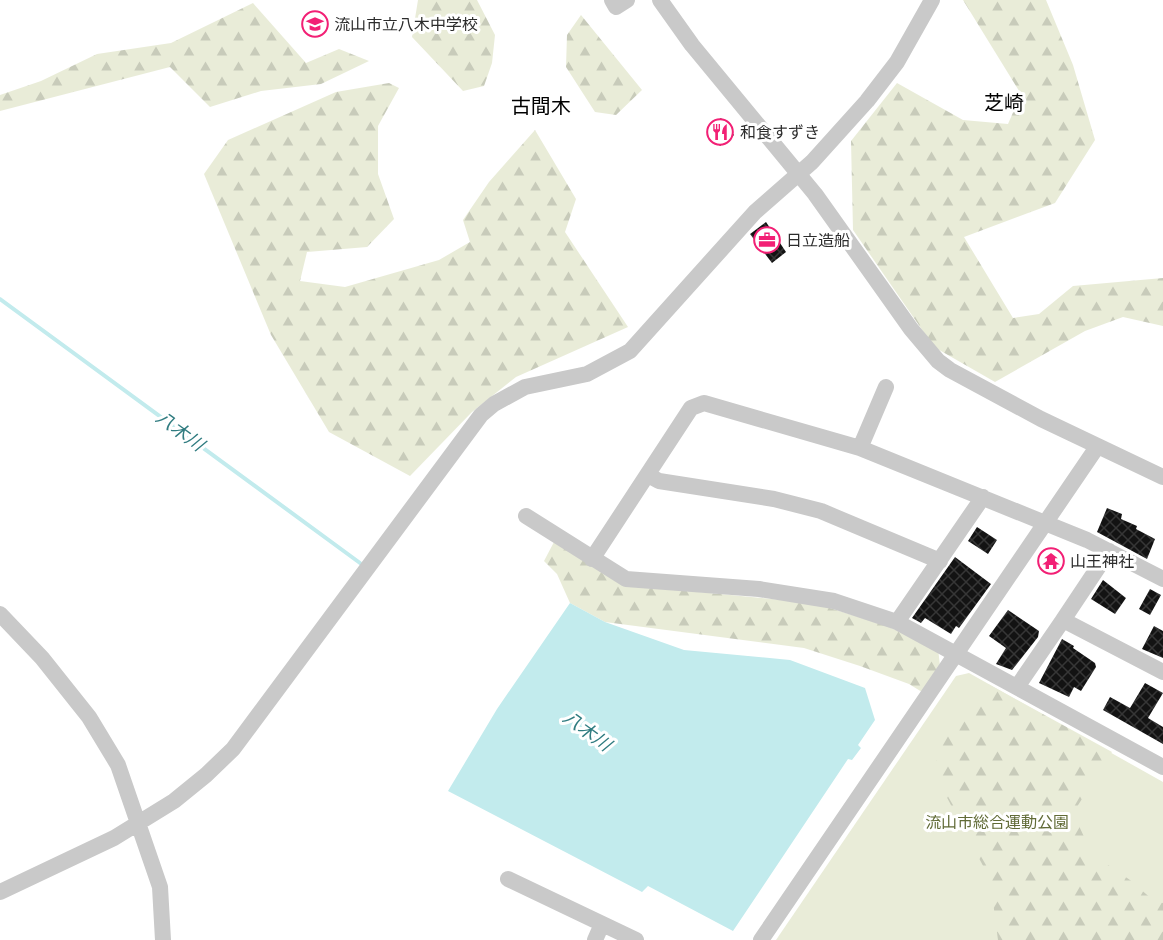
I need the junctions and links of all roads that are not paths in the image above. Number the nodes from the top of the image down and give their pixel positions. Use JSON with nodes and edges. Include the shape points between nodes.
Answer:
{"nodes":[{"id":1,"x":612,"y":0,"type":"edge"},
{"id":2,"x":627,"y":0,"type":"edge"},
{"id":3,"x":660,"y":0,"type":"edge"},
{"id":4,"x":932,"y":0,"type":"edge"},
{"id":5,"x":798,"y":175,"type":"junction"},
{"id":6,"x":886,"y":387,"type":"dead end"},
{"id":7,"x":1097,"y":447,"type":"junction"},
{"id":8,"x":860,"y":448,"type":"junction"},
{"id":9,"x":648,"y":475,"type":"junction"},
{"id":10,"x":1163,"y":477,"type":"edge"},
{"id":11,"x":983,"y":497,"type":"junction"},
{"id":12,"x":526,"y":516,"type":"dead end"},
{"id":13,"x":1045,"y":522,"type":"junction"},
{"id":14,"x":1109,"y":551,"type":"junction"},
{"id":15,"x":592,"y":559,"type":"junction"},
{"id":16,"x":940,"y":561,"type":"junction"},
{"id":17,"x":1163,"y":579,"type":"edge"},
{"id":18,"x":0,"y":614,"type":"edge"},
{"id":19,"x":1063,"y":620,"type":"junction"},
{"id":20,"x":897,"y":622,"type":"junction"},
{"id":21,"x":956,"y":653,"type":"junction"},
{"id":22,"x":1163,"y":672,"type":"edge"},
{"id":23,"x":1017,"y":687,"type":"junction"},
{"id":24,"x":1163,"y":767,"type":"edge"},
{"id":25,"x":137,"y":823,"type":"junction"},
{"id":26,"x":508,"y":879,"type":"dead end"},
{"id":27,"x":0,"y":891,"type":"edge"},
{"id":28,"x":602,"y":924,"type":"junction"},
{"id":29,"x":163,"y":940,"type":"edge"},
{"id":30,"x":595,"y":940,"type":"edge"},
{"id":31,"x":636,"y":940,"type":"edge"},
{"id":32,"x":761,"y":940,"type":"edge"}],
"edges":[{"from":1,"to":2,"type":"street","via":[[616,7]]},
{"from":3,"to":5,"type":"street"},
{"from":4,"to":5,"type":"street","via":[[883,81]]},
{"from":5,"to":7,"type":"street","via":[[938,361],[970,382]]},
{"from":5,"to":25,"type":"street","via":[[754,212],[630,351],[587,374],[525,387],[481,415],[233,749],[191,787]]},
{"from":6,"to":8,"type":"street"},
{"from":7,"to":10,"type":"street"},
{"from":7,"to":13,"type":"street"},
{"from":8,"to":9,"type":"street","via":[[704,403],[691,408]]},
{"from":8,"to":11,"type":"street"},
{"from":9,"to":15,"type":"street"},
{"from":9,"to":16,"type":"street","via":[[659,481],[774,499],[821,511]]},
{"from":11,"to":13,"type":"street"},
{"from":11,"to":16,"type":"street"},
{"from":12,"to":15,"type":"street"},
{"from":13,"to":14,"type":"street"},
{"from":13,"to":21,"type":"street"},
{"from":14,"to":17,"type":"street"},
{"from":14,"to":19,"type":"street"},
{"from":15,"to":20,"type":"street","via":[[626,579],[759,589],[834,601]]},
{"from":16,"to":20,"type":"street"},
{"from":18,"to":25,"type":"street","via":[[42,658],[101,735],[118,765]]},
{"from":19,"to":22,"type":"street"},
{"from":19,"to":23,"type":"street"},
{"from":20,"to":21,"type":"street"},
{"from":21,"to":23,"type":"street"},
{"from":21,"to":32,"type":"street"},
{"from":23,"to":24,"type":"street"},
{"from":25,"to":27,"type":"street","via":[[114,838]]},
{"from":25,"to":29,"type":"street","via":[[160,887]]},
{"from":26,"to":28,"type":"street"},
{"from":28,"to":30,"type":"street"},
{"from":28,"to":31,"type":"street"}]}
